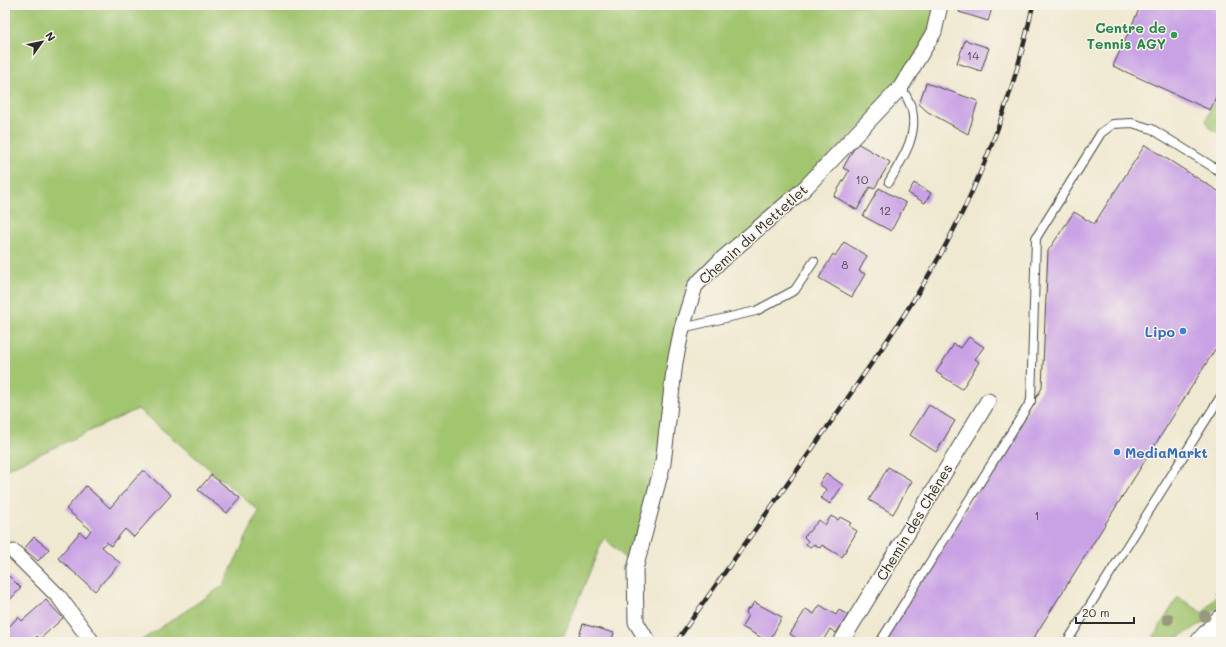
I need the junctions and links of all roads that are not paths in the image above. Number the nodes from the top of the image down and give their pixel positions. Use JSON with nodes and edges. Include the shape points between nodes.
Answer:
{"nodes":[{"id":1,"x":940,"y":5,"type":"edge"},
{"id":2,"x":901,"y":87,"type":"junction"},
{"id":3,"x":1221,"y":172,"type":"edge"},
{"id":4,"x":889,"y":182,"type":"dead end"},
{"id":5,"x":814,"y":261,"type":"dead end"},
{"id":6,"x":682,"y":328,"type":"junction"},
{"id":7,"x":1221,"y":396,"type":"edge"},
{"id":8,"x":988,"y":401,"type":"dead end"},
{"id":9,"x":14,"y":552,"type":"dead end"},
{"id":10,"x":1221,"y":621,"type":"edge"},
{"id":11,"x":92,"y":642,"type":"edge"},
{"id":12,"x":648,"y":642,"type":"edge"},
{"id":13,"x":841,"y":642,"type":"edge"},
{"id":14,"x":880,"y":642,"type":"edge"},
{"id":15,"x":1067,"y":642,"type":"edge"},
{"id":16,"x":1202,"y":642,"type":"edge"}],
"edges":[{"from":1,"to":2,"type":"street","name":"Chemin du Mettetlet","via":[[934,32]]},
{"from":2,"to":4,"type":"lane","via":[[912,109],[913,129],[909,146]]},
{"from":2,"to":6,"type":"street","name":"Chemin du Mettetlet","via":[[804,189],[720,261],[695,286]]},
{"from":3,"to":14,"type":"lane","via":[[1152,129],[1125,123],[1113,124],[1101,133],[1036,238],[1031,401]]},
{"from":5,"to":6,"type":"lane","via":[[795,290],[756,311]]},
{"from":6,"to":12,"type":"street","name":"Chemin du Mettetlet","via":[[675,362],[663,463],[635,569],[636,622]]},
{"from":7,"to":15,"type":"lane"},
{"from":8,"to":13,"type":"street","name":"Chemin des Chênes"},
{"from":9,"to":11,"type":"street","via":[[59,596]]},
{"from":10,"to":16,"type":"main road"}]}
